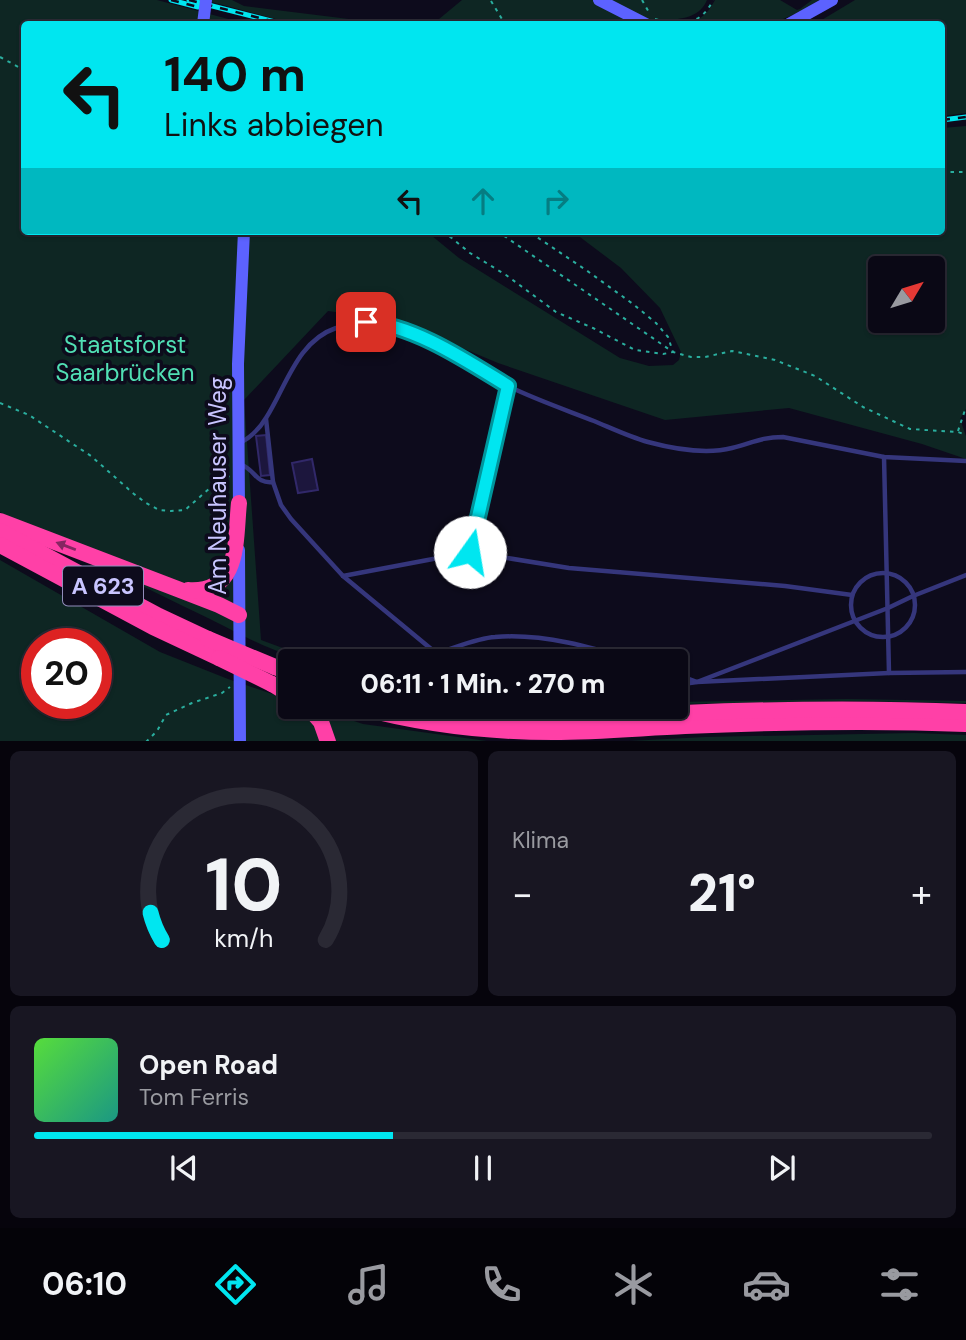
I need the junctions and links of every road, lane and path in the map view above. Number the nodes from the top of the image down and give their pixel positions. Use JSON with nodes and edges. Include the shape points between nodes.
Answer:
{"nodes":[{"id":1,"x":206,"y":0,"type":"edge"},
{"id":2,"x":599,"y":0,"type":"edge"},
{"id":3,"x":642,"y":0,"type":"edge"},
{"id":4,"x":713,"y":0,"type":"edge"},
{"id":5,"x":832,"y":0,"type":"edge"},
{"id":6,"x":491,"y":1,"type":"edge"},
{"id":7,"x":203,"y":21,"type":"edge"},
{"id":8,"x":503,"y":21,"type":"edge"},
{"id":9,"x":647,"y":21,"type":"edge"},
{"id":10,"x":649,"y":21,"type":"edge"},
{"id":11,"x":692,"y":21,"type":"edge"},
{"id":12,"x":794,"y":21,"type":"edge"},
{"id":13,"x":0,"y":57,"type":"edge"},
{"id":14,"x":21,"y":69,"type":"edge"},
{"id":15,"x":945,"y":172,"type":"edge"},
{"id":16,"x":966,"y":172,"type":"edge"},
{"id":17,"x":244,"y":235,"type":"edge"},
{"id":18,"x":448,"y":235,"type":"edge"},
{"id":19,"x":503,"y":235,"type":"edge"},
{"id":20,"x":534,"y":235,"type":"edge"},
{"id":21,"x":673,"y":352,"type":"junction"},
{"id":22,"x":508,"y":386,"type":"junction"},
{"id":23,"x":0,"y":403,"type":"edge"},
{"id":24,"x":966,"y":407,"type":"edge"},
{"id":25,"x":266,"y":418,"type":"junction"},
{"id":26,"x":958,"y":432,"type":"junction"},
{"id":27,"x":966,"y":435,"type":"edge"},
{"id":28,"x":239,"y":444,"type":"junction"},
{"id":29,"x":884,"y":457,"type":"junction"},
{"id":30,"x":966,"y":461,"type":"edge"},
{"id":31,"x":239,"y":468,"type":"junction"},
{"id":32,"x":273,"y":482,"type":"junction"},
{"id":33,"x":239,"y":503,"type":"junction"},
{"id":34,"x":0,"y":521,"type":"edge"},
{"id":35,"x":0,"y":531,"type":"edge"},
{"id":36,"x":0,"y":545,"type":"edge"},
{"id":37,"x":470,"y":552,"type":"junction"},
{"id":38,"x":886,"y":573,"type":"junction"},
{"id":39,"x":966,"y":575,"type":"edge"},
{"id":40,"x":343,"y":576,"type":"junction"},
{"id":41,"x":175,"y":588,"type":"junction"},
{"id":42,"x":852,"y":595,"type":"junction"},
{"id":43,"x":913,"y":596,"type":"junction"},
{"id":44,"x":888,"y":608,"type":"junction"},
{"id":45,"x":239,"y":615,"type":"junction"},
{"id":46,"x":854,"y":620,"type":"junction"},
{"id":47,"x":887,"y":637,"type":"junction"},
{"id":48,"x":205,"y":645,"type":"junction"},
{"id":49,"x":431,"y":649,"type":"edge"},
{"id":50,"x":450,"y":649,"type":"edge"},
{"id":51,"x":597,"y":649,"type":"edge"},
{"id":52,"x":966,"y":672,"type":"edge"},
{"id":53,"x":889,"y":673,"type":"junction"},
{"id":54,"x":278,"y":676,"type":"edge"},
{"id":55,"x":688,"y":679,"type":"edge"},
{"id":56,"x":697,"y":682,"type":"junction"},
{"id":57,"x":240,"y":683,"type":"junction"},
{"id":58,"x":688,"y":683,"type":"edge"},
{"id":59,"x":966,"y":712,"type":"edge"},
{"id":60,"x":688,"y":714,"type":"edge"},
{"id":61,"x":318,"y":719,"type":"edge"},
{"id":62,"x":415,"y":719,"type":"edge"},
{"id":63,"x":531,"y":719,"type":"edge"},
{"id":64,"x":573,"y":719,"type":"edge"},
{"id":65,"x":966,"y":724,"type":"edge"},
{"id":66,"x":146,"y":741,"type":"edge"},
{"id":67,"x":240,"y":741,"type":"edge"},
{"id":68,"x":328,"y":741,"type":"edge"}],
"edges":[{"from":1,"to":7,"type":"street","bridge":true},
{"from":2,"to":9,"type":"street"},
{"from":3,"to":10,"type":"path"},
{"from":4,"to":11,"type":"path","via":[[702,16]]},
{"from":5,"to":12,"type":"street"},
{"from":6,"to":8,"type":"path"},
{"from":13,"to":14,"type":"path"},
{"from":15,"to":16,"type":"path"},
{"from":17,"to":28,"type":"street","name":"Am Neuhauser Weg"},
{"from":18,"to":21,"type":"path","via":[[556,312],[635,350]]},
{"from":19,"to":21,"type":"path"},
{"from":20,"to":21,"type":"path","via":[[656,323]]},
{"from":21,"to":26,"type":"path","via":[[705,357],[732,351],[775,360],[815,376],[863,407],[910,429]]},
{"from":22,"to":25,"type":"lane","via":[[400,327],[366,322],[334,328],[308,347]]},
{"from":22,"to":29,"type":"lane","via":[[646,442],[671,447],[714,451],[783,437]]},
{"from":22,"to":37,"type":"lane"},
{"from":23,"to":31,"type":"path","via":[[29,415],[91,456],[159,510],[185,510]]},
{"from":24,"to":26,"type":"path"},
{"from":25,"to":28,"type":"lane"},
{"from":25,"to":32,"type":"lane"},
{"from":26,"to":27,"type":"path"},
{"from":28,"to":31,"type":"street","name":"Am Neuhauser Weg"},
{"from":29,"to":30,"type":"lane"},
{"from":29,"to":38,"type":"lane"},
{"from":31,"to":32,"type":"lane","via":[[248,467],[261,481]]},
{"from":31,"to":33,"type":"street","name":"Am Neuhauser Weg"},
{"from":32,"to":40,"type":"lane","via":[[291,519]]},
{"from":33,"to":41,"type":"highway","via":[[229,571],[206,590]]},
{"from":33,"to":45,"type":"street","name":"Am Neuhauser Weg"},
{"from":41,"to":34,"type":"highway","one_way":true},
{"from":35,"to":48,"type":"highway","number":"A 623"},
{"from":36,"to":48,"type":"highway","number":"A 623"},
{"from":37,"to":40,"type":"lane"},
{"from":37,"to":42,"type":"lane","via":[[569,568]]},
{"from":38,"to":42,"type":"lane","via":[[863,580]]},
{"from":38,"to":43,"type":"lane","via":[[904,581]]},
{"from":38,"to":44,"type":"lane"},
{"from":39,"to":43,"type":"lane"},
{"from":40,"to":49,"type":"lane"},
{"from":41,"to":45,"type":"highway"},
{"from":42,"to":46,"type":"lane"},
{"from":43,"to":44,"type":"lane"},
{"from":43,"to":47,"type":"lane","via":[[915,610],[910,623]]},
{"from":44,"to":46,"type":"lane"},
{"from":44,"to":47,"type":"lane"},
{"from":45,"to":57,"type":"street","name":"Am Neuhauser Weg"},
{"from":46,"to":47,"type":"lane","via":[[869,634]]},
{"from":46,"to":56,"type":"lane"},
{"from":47,"to":53,"type":"lane"},
{"from":48,"to":54,"type":"highway","number":"A 623","bridge":true},
{"from":48,"to":54,"type":"highway","number":"A 623","bridge":true,"via":[[219,659]]},
{"from":50,"to":51,"type":"lane","via":[[492,637],[535,636]]},
{"from":52,"to":53,"type":"lane"},
{"from":53,"to":56,"type":"lane"},
{"from":55,"to":56,"type":"lane"},
{"from":56,"to":58,"type":"lane"},
{"from":57,"to":66,"type":"path","via":[[166,715]]},
{"from":57,"to":67,"type":"street","name":"Am Neuhauser Weg"},
{"from":59,"to":60,"type":"highway"},
{"from":61,"to":68,"type":"highway"},
{"from":62,"to":65,"type":"highway","via":[[551,732],[748,724]]},
{"from":63,"to":64,"type":"highway"}]}
